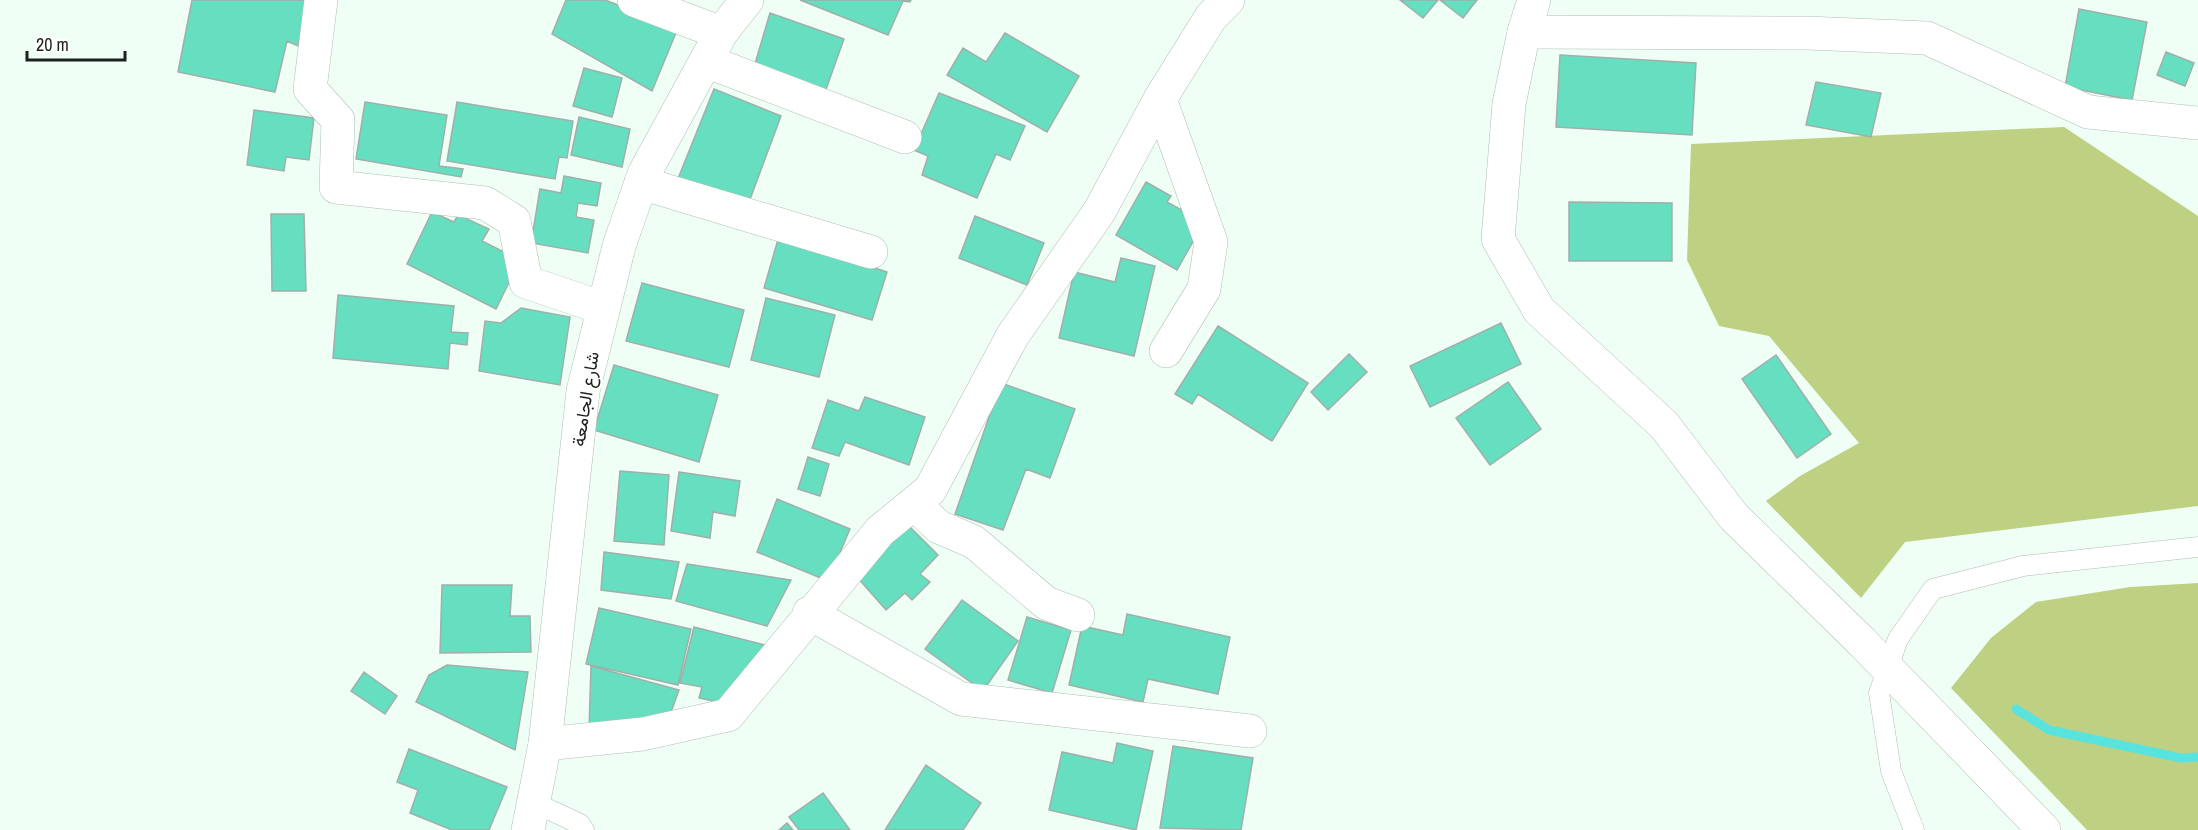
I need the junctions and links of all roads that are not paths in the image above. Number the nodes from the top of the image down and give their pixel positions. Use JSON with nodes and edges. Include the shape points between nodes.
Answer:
{"nodes":[{"id":1,"x":321,"y":0,"type":"edge"},
{"id":2,"x":634,"y":0,"type":"edge"},
{"id":3,"x":747,"y":0,"type":"edge"},
{"id":4,"x":1228,"y":0,"type":"edge"},
{"id":5,"x":1534,"y":0,"type":"edge"},
{"id":6,"x":1524,"y":32,"type":"junction"},
{"id":7,"x":722,"y":33,"type":"junction"},
{"id":8,"x":706,"y":61,"type":"junction"},
{"id":9,"x":1160,"y":99,"type":"junction"},
{"id":10,"x":2198,"y":123,"type":"edge"},
{"id":11,"x":905,"y":137,"type":"dead end"},
{"id":12,"x":641,"y":183,"type":"junction"},
{"id":13,"x":871,"y":252,"type":"dead end"},
{"id":14,"x":603,"y":308,"type":"junction"},
{"id":15,"x":1166,"y":351,"type":"dead end"},
{"id":16,"x":914,"y":504,"type":"junction"},
{"id":17,"x":2198,"y":547,"type":"edge"},
{"id":18,"x":809,"y":613,"type":"junction"},
{"id":19,"x":1078,"y":615,"type":"dead end"},
{"id":20,"x":1887,"y":670,"type":"junction"},
{"id":21,"x":1250,"y":731,"type":"dead end"},
{"id":22,"x":545,"y":744,"type":"junction"},
{"id":23,"x":531,"y":816,"type":"edge"},
{"id":24,"x":584,"y":830,"type":"edge"},
{"id":25,"x":1914,"y":830,"type":"edge"},
{"id":26,"x":2044,"y":830,"type":"edge"}],
"edges":[{"from":1,"to":14,"type":"street","via":[[310,89],[338,120],[336,187],[485,203],[514,220],[526,282]]},
{"from":2,"to":7,"type":"street"},
{"from":3,"to":7,"type":"street","name":"شارع الجامعة"},
{"from":4,"to":9,"type":"street","via":[[1211,17]]},
{"from":5,"to":6,"type":"street"},
{"from":6,"to":10,"type":"street","via":[[1807,33],[1927,38],[2088,112]]},
{"from":6,"to":20,"type":"street","via":[[1509,104],[1498,239],[1539,310],[1664,425],[1734,517]]},
{"from":7,"to":8,"type":"street","name":"شارع الجامعة"},
{"from":8,"to":11,"type":"street"},
{"from":8,"to":12,"type":"street","name":"شارع الجامعة"},
{"from":9,"to":15,"type":"street","via":[[1211,242],[1204,289]]},
{"from":9,"to":16,"type":"street","via":[[1099,212],[1013,334],[930,490]]},
{"from":12,"to":13,"type":"street"},
{"from":12,"to":14,"type":"street","name":"شارع الجامعة"},
{"from":14,"to":22,"type":"street","name":"شارع الجامعة","via":[[583,391]]},
{"from":16,"to":18,"type":"street","via":[[880,531]]},
{"from":16,"to":19,"type":"street","via":[[939,526],[974,542],[1046,603]]},
{"from":17,"to":20,"type":"lane","via":[[2024,566],[1933,589],[1898,639]]},
{"from":18,"to":21,"type":"street","via":[[961,699]]},
{"from":18,"to":22,"type":"street","via":[[728,715],[643,734]]},
{"from":20,"to":25,"type":"lane","via":[[1879,693],[1891,771]]},
{"from":20,"to":26,"type":"street"},
{"from":22,"to":23,"type":"street","name":"شارع الجامعة"},
{"from":23,"to":24,"type":"lane","via":[[580,824]]}]}
